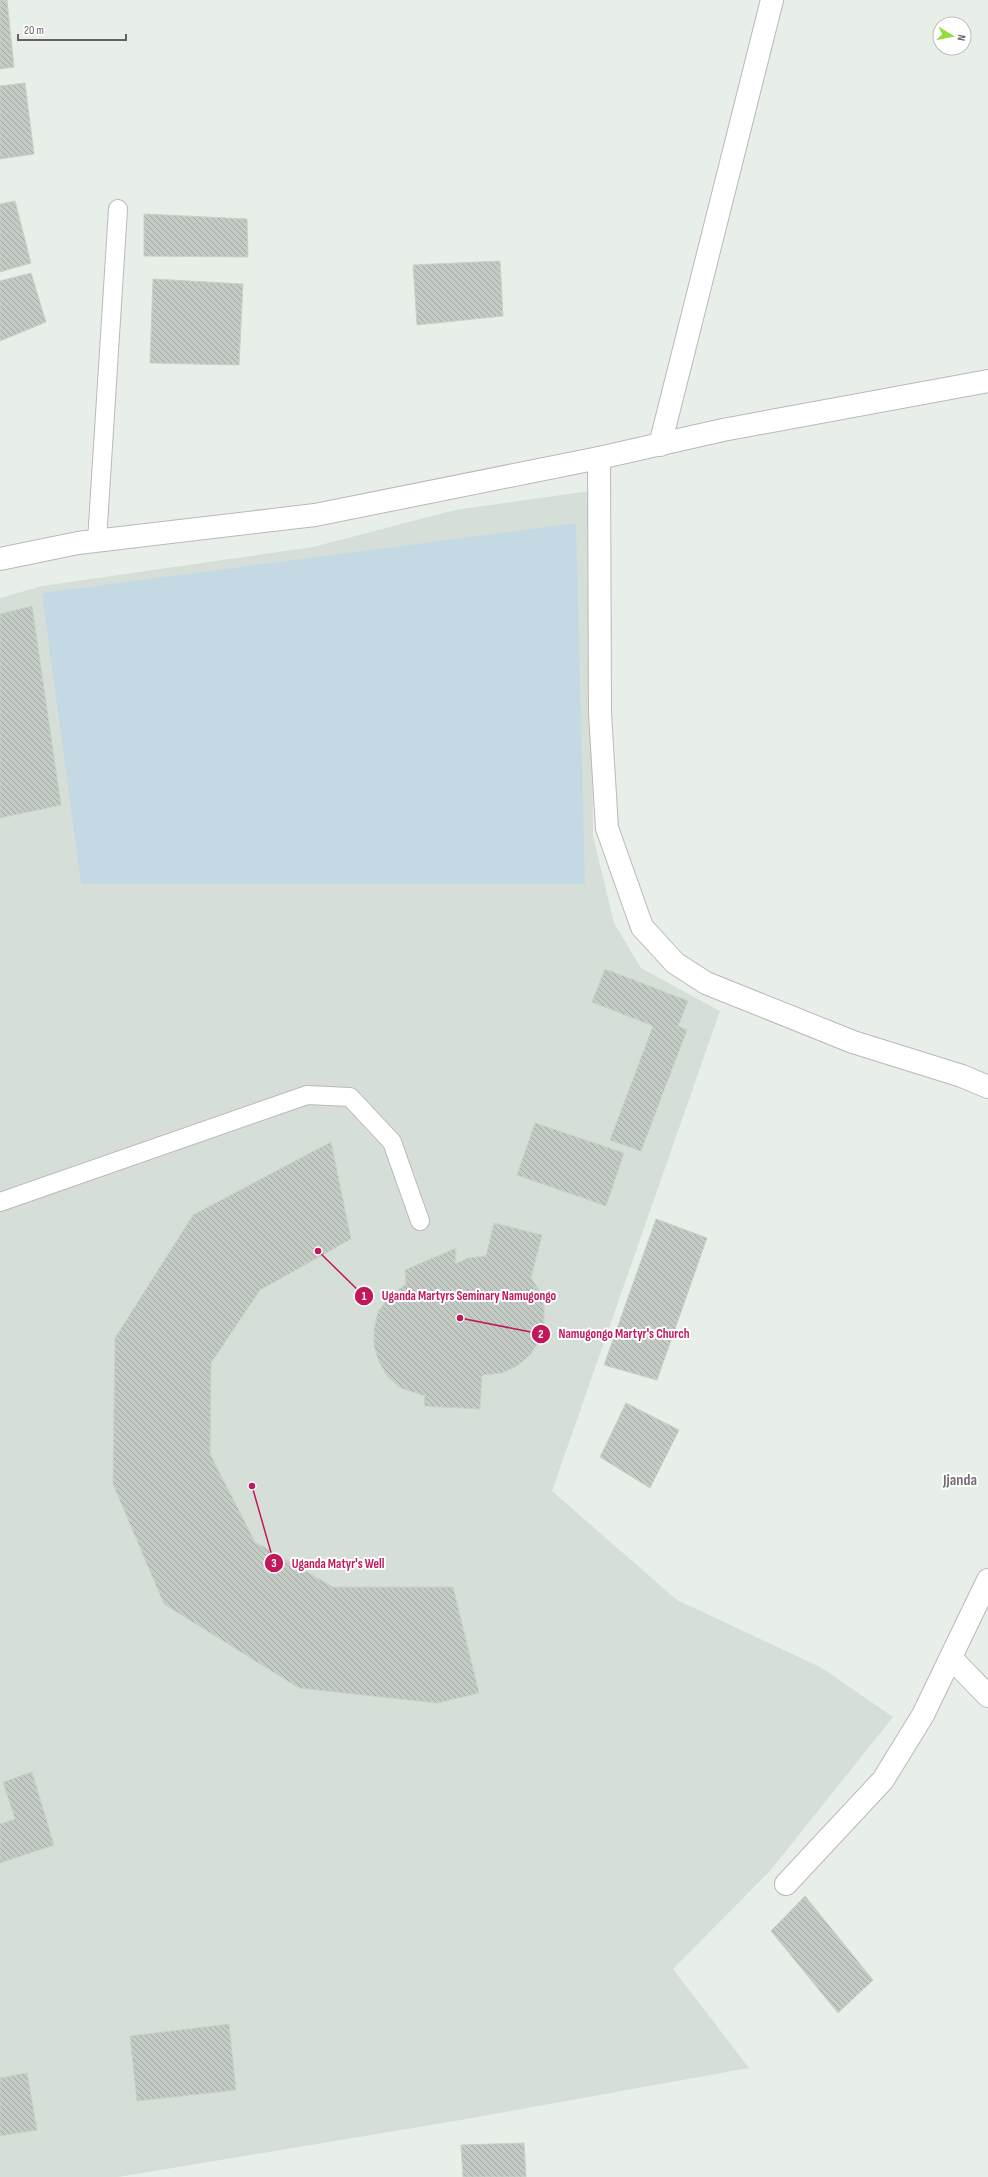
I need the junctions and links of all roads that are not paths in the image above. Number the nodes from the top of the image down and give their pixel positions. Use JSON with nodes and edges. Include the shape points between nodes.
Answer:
{"nodes":[{"id":1,"x":772,"y":0,"type":"edge"},
{"id":2,"x":118,"y":209,"type":"dead end"},
{"id":3,"x":988,"y":381,"type":"edge"},
{"id":4,"x":660,"y":444,"type":"junction"},
{"id":5,"x":599,"y":458,"type":"junction"},
{"id":6,"x":97,"y":541,"type":"junction"},
{"id":7,"x":0,"y":559,"type":"edge"},
{"id":8,"x":988,"y":1087,"type":"edge"},
{"id":9,"x":0,"y":1202,"type":"edge"},
{"id":10,"x":420,"y":1221,"type":"dead end"},
{"id":11,"x":988,"y":1580,"type":"edge"},
{"id":12,"x":951,"y":1658,"type":"junction"},
{"id":13,"x":988,"y":1696,"type":"edge"},
{"id":14,"x":786,"y":1884,"type":"dead end"}],
"edges":[{"from":1,"to":4,"type":"street"},
{"from":2,"to":6,"type":"lane"},
{"from":3,"to":4,"type":"street"},
{"from":4,"to":5,"type":"street"},
{"from":5,"to":6,"type":"street","via":[[315,514]]},
{"from":5,"to":8,"type":"street","via":[[600,713],[607,828],[642,927],[675,963],[706,983],[853,1042],[962,1076]]},
{"from":6,"to":7,"type":"street"},
{"from":9,"to":10,"type":"lane","via":[[307,1095],[350,1097],[392,1142]]},
{"from":11,"to":12,"type":"street"},
{"from":12,"to":13,"type":"street"},
{"from":12,"to":14,"type":"street","via":[[923,1715],[883,1780]]}]}
